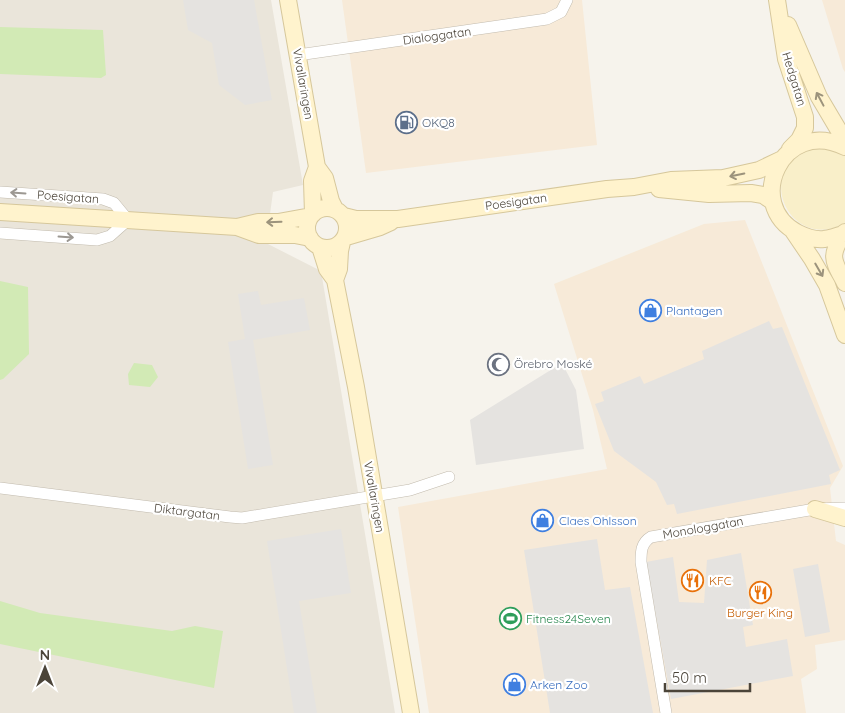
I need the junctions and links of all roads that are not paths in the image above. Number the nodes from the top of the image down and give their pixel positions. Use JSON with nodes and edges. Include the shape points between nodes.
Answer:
{"nodes":[{"id":1,"x":288,"y":0,"type":"edge"},
{"id":2,"x":567,"y":0,"type":"edge"},
{"id":3,"x":778,"y":0,"type":"edge"},
{"id":4,"x":298,"y":55,"type":"junction"},
{"id":5,"x":845,"y":142,"type":"edge"},
{"id":6,"x":845,"y":147,"type":"edge"},
{"id":7,"x":785,"y":156,"type":"junction"},
{"id":8,"x":317,"y":167,"type":"junction"},
{"id":9,"x":634,"y":187,"type":"junction"},
{"id":10,"x":0,"y":192,"type":"edge"},
{"id":11,"x":773,"y":202,"type":"junction"},
{"id":12,"x":0,"y":212,"type":"edge"},
{"id":13,"x":340,"y":213,"type":"junction"},
{"id":14,"x":312,"y":215,"type":"junction"},
{"id":15,"x":398,"y":219,"type":"junction"},
{"id":16,"x":128,"y":220,"type":"junction"},
{"id":17,"x":237,"y":227,"type":"junction"},
{"id":18,"x":792,"y":230,"type":"junction"},
{"id":19,"x":0,"y":233,"type":"edge"},
{"id":20,"x":844,"y":233,"type":"edge"},
{"id":21,"x":344,"y":240,"type":"junction"},
{"id":22,"x":315,"y":242,"type":"junction"},
{"id":23,"x":336,"y":280,"type":"junction"},
{"id":24,"x":845,"y":283,"type":"edge"},
{"id":25,"x":845,"y":335,"type":"edge"},
{"id":26,"x":449,"y":477,"type":"dead end"},
{"id":27,"x":0,"y":488,"type":"edge"},
{"id":28,"x":374,"y":495,"type":"junction"},
{"id":29,"x":845,"y":499,"type":"edge"},
{"id":30,"x":845,"y":508,"type":"edge"},
{"id":31,"x":815,"y":509,"type":"junction"},
{"id":32,"x":845,"y":518,"type":"edge"},
{"id":33,"x":411,"y":713,"type":"edge"},
{"id":34,"x":666,"y":713,"type":"edge"}],
"edges":[{"from":1,"to":4,"type":"main road","name":"Vivallaringen"},
{"from":2,"to":4,"type":"street","name":"Dialoggatan","via":[[562,12],[547,19]]},
{"from":5,"to":3,"type":"main road","name":"Hedgatan","one_way":true,"via":[[819,97]]},
{"from":3,"to":7,"type":"main road","name":"Hedgatan","via":[[786,59],[805,117],[805,128],[799,140]]},
{"from":4,"to":8,"type":"main road","name":"Vivallaringen"},
{"from":6,"to":7,"type":"main road","name":"Poesigatan","via":[[820,139],[806,142]]},
{"from":7,"to":9,"type":"main road","name":"Poesigatan","one_way":true,"via":[[759,170],[723,178],[671,180]]},
{"from":7,"to":11,"type":"main road","via":[[772,182]]},
{"from":8,"to":13,"type":"main road","name":"Vivallaringen","via":[[325,178],[331,202]]},
{"from":8,"to":14,"type":"main road","name":"Vivallaringen","via":[[312,181]]},
{"from":9,"to":11,"type":"main road","name":"Poesigatan","via":[[708,194],[751,193],[763,195]]},
{"from":9,"to":15,"type":"main road","name":"Poesigatan"},
{"from":16,"to":10,"type":"street","name":"Poesigatan","one_way":true,"via":[[114,203],[103,199]]},
{"from":11,"to":18,"type":"main road"},
{"from":12,"to":16,"type":"main road","name":"Poesigatan"},
{"from":13,"to":14,"type":"main road","via":[[322,208]]},
{"from":13,"to":15,"type":"main road","name":"Poesigatan","via":[[356,219]]},
{"from":13,"to":21,"type":"main road","via":[[347,224]]},
{"from":14,"to":17,"type":"main road","name":"Poesigatan","one_way":true},
{"from":14,"to":22,"type":"main road","via":[[307,228]]},
{"from":15,"to":21,"type":"main road","name":"Poesigatan"},
{"from":16,"to":17,"type":"main road","name":"Poesigatan"},
{"from":19,"to":16,"type":"street","one_way":true,"via":[[97,240],[110,236]]},
{"from":17,"to":22,"type":"main road","name":"Poesigatan","via":[[259,235],[295,235]]},
{"from":18,"to":20,"type":"main road","via":[[807,237],[824,239]]},
{"from":18,"to":25,"type":"main road","one_way":true,"via":[[827,285]]},
{"from":20,"to":24,"type":"main road","via":[[835,248],[834,262]]},
{"from":21,"to":22,"type":"main road","via":[[330,248],[323,248]]},
{"from":21,"to":23,"type":"main road","name":"Vivallaringen"},
{"from":22,"to":23,"type":"main road","name":"Vivallaringen","via":[[327,269]]},
{"from":23,"to":28,"type":"main road","name":"Vivallaringen"},
{"from":26,"to":28,"type":"street","name":"Diktargatan","via":[[410,490]]},
{"from":27,"to":28,"type":"street","name":"Diktargatan","via":[[230,518]]},
{"from":28,"to":33,"type":"main road","name":"Vivallaringen"},
{"from":29,"to":31,"type":"street","name":"Monologgatan"},
{"from":30,"to":31,"type":"street","name":"Monologgatan"},
{"from":31,"to":32,"type":"main road"},
{"from":31,"to":34,"type":"street","name":"Monologgatan","via":[[651,537],[646,541],[641,562]]}]}
